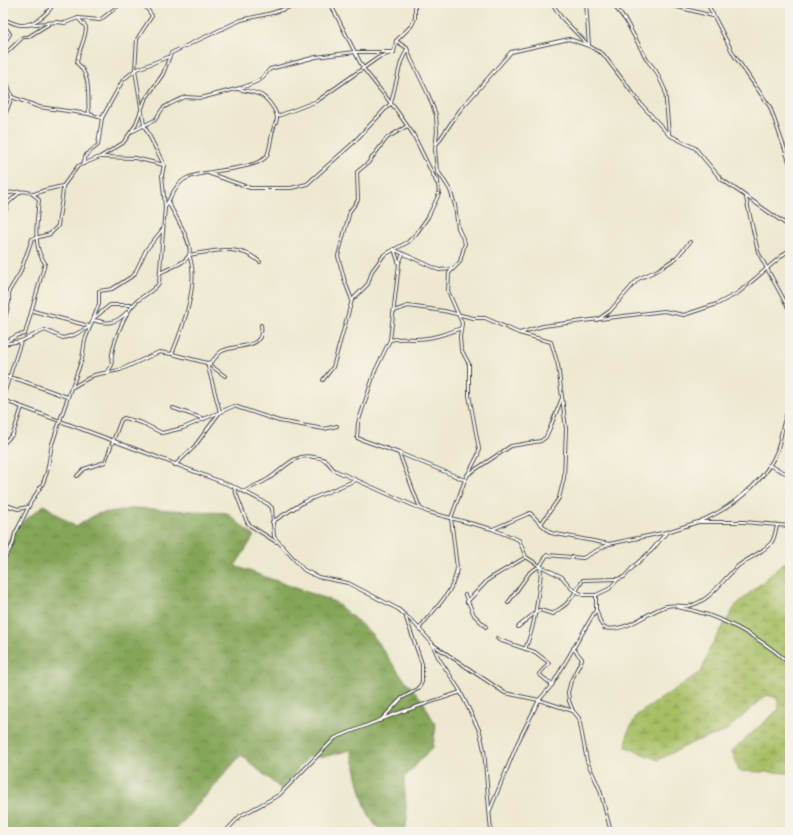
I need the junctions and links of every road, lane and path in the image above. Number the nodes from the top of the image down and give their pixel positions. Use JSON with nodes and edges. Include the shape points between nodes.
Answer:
{"nodes":[{"id":1,"x":54,"y":3,"type":"edge"},
{"id":2,"x":122,"y":3,"type":"edge"},
{"id":3,"x":140,"y":3,"type":"edge"},
{"id":4,"x":293,"y":3,"type":"edge"},
{"id":5,"x":302,"y":3,"type":"edge"},
{"id":6,"x":330,"y":3,"type":"edge"},
{"id":7,"x":415,"y":3,"type":"edge"},
{"id":8,"x":552,"y":3,"type":"edge"},
{"id":9,"x":586,"y":3,"type":"edge"},
{"id":10,"x":612,"y":3,"type":"edge"},
{"id":11,"x":662,"y":3,"type":"edge"},
{"id":12,"x":706,"y":3,"type":"edge"},
{"id":13,"x":288,"y":8,"type":"junction"},
{"id":14,"x":714,"y":16,"type":"junction"},
{"id":15,"x":78,"y":18,"type":"junction"},
{"id":16,"x":3,"y":19,"type":"edge"},
{"id":17,"x":51,"y":23,"type":"junction"},
{"id":18,"x":3,"y":24,"type":"edge"},
{"id":19,"x":25,"y":24,"type":"junction"},
{"id":20,"x":396,"y":41,"type":"junction"},
{"id":21,"x":3,"y":45,"type":"edge"},
{"id":22,"x":589,"y":46,"type":"junction"},
{"id":23,"x":407,"y":48,"type":"junction"},
{"id":24,"x":355,"y":52,"type":"junction"},
{"id":25,"x":394,"y":52,"type":"junction"},
{"id":26,"x":3,"y":56,"type":"edge"},
{"id":27,"x":168,"y":57,"type":"junction"},
{"id":28,"x":363,"y":68,"type":"junction"},
{"id":29,"x":135,"y":70,"type":"junction"},
{"id":30,"x":3,"y":80,"type":"edge"},
{"id":31,"x":237,"y":89,"type":"junction"},
{"id":32,"x":12,"y":97,"type":"junction"},
{"id":33,"x":391,"y":104,"type":"junction"},
{"id":34,"x":141,"y":111,"type":"junction"},
{"id":35,"x":89,"y":114,"type":"junction"},
{"id":36,"x":277,"y":116,"type":"junction"},
{"id":37,"x":102,"y":118,"type":"junction"},
{"id":38,"x":3,"y":120,"type":"edge"},
{"id":39,"x":144,"y":125,"type":"junction"},
{"id":40,"x":407,"y":126,"type":"junction"},
{"id":41,"x":132,"y":131,"type":"junction"},
{"id":42,"x":669,"y":135,"type":"junction"},
{"id":43,"x":436,"y":145,"type":"junction"},
{"id":44,"x":100,"y":157,"type":"junction"},
{"id":45,"x":82,"y":164,"type":"junction"},
{"id":46,"x":790,"y":164,"type":"edge"},
{"id":47,"x":164,"y":165,"type":"junction"},
{"id":48,"x":438,"y":171,"type":"junction"},
{"id":49,"x":208,"y":173,"type":"junction"},
{"id":50,"x":438,"y":185,"type":"junction"},
{"id":51,"x":63,"y":186,"type":"junction"},
{"id":52,"x":20,"y":192,"type":"junction"},
{"id":53,"x":3,"y":194,"type":"edge"},
{"id":54,"x":34,"y":194,"type":"junction"},
{"id":55,"x":746,"y":196,"type":"junction"},
{"id":56,"x":168,"y":202,"type":"junction"},
{"id":57,"x":165,"y":207,"type":"junction"},
{"id":58,"x":3,"y":217,"type":"edge"},
{"id":59,"x":790,"y":227,"type":"edge"},
{"id":60,"x":163,"y":229,"type":"junction"},
{"id":61,"x":36,"y":237,"type":"junction"},
{"id":62,"x":690,"y":242,"type":"dead end"},
{"id":63,"x":790,"y":249,"type":"edge"},
{"id":64,"x":394,"y":250,"type":"junction"},
{"id":65,"x":403,"y":254,"type":"junction"},
{"id":66,"x":189,"y":255,"type":"junction"},
{"id":67,"x":260,"y":262,"type":"dead end"},
{"id":68,"x":399,"y":264,"type":"junction"},
{"id":69,"x":453,"y":269,"type":"junction"},
{"id":70,"x":767,"y":269,"type":"junction"},
{"id":71,"x":160,"y":273,"type":"junction"},
{"id":72,"x":352,"y":300,"type":"junction"},
{"id":73,"x":133,"y":305,"type":"junction"},
{"id":74,"x":130,"y":309,"type":"junction"},
{"id":75,"x":33,"y":311,"type":"junction"},
{"id":76,"x":394,"y":311,"type":"junction"},
{"id":77,"x":790,"y":311,"type":"edge"},
{"id":78,"x":459,"y":315,"type":"junction"},
{"id":79,"x":93,"y":320,"type":"junction"},
{"id":80,"x":596,"y":320,"type":"junction"},
{"id":81,"x":100,"y":321,"type":"dead end"},
{"id":82,"x":260,"y":325,"type":"dead end"},
{"id":83,"x":90,"y":326,"type":"junction"},
{"id":84,"x":3,"y":327,"type":"edge"},
{"id":85,"x":461,"y":327,"type":"junction"},
{"id":86,"x":519,"y":333,"type":"junction"},
{"id":87,"x":390,"y":340,"type":"junction"},
{"id":88,"x":21,"y":341,"type":"junction"},
{"id":89,"x":3,"y":344,"type":"edge"},
{"id":90,"x":172,"y":354,"type":"junction"},
{"id":91,"x":207,"y":363,"type":"junction"},
{"id":92,"x":107,"y":374,"type":"junction"},
{"id":93,"x":3,"y":376,"type":"edge"},
{"id":94,"x":225,"y":376,"type":"dead end"},
{"id":95,"x":9,"y":378,"type":"junction"},
{"id":96,"x":323,"y":380,"type":"dead end"},
{"id":97,"x":71,"y":388,"type":"junction"},
{"id":98,"x":3,"y":396,"type":"edge"},
{"id":99,"x":67,"y":397,"type":"junction"},
{"id":100,"x":562,"y":397,"type":"junction"},
{"id":101,"x":3,"y":400,"type":"edge"},
{"id":102,"x":22,"y":407,"type":"junction"},
{"id":103,"x":790,"y":407,"type":"edge"},
{"id":104,"x":174,"y":408,"type":"dead end"},
{"id":105,"x":220,"y":412,"type":"junction"},
{"id":106,"x":204,"y":419,"type":"junction"},
{"id":107,"x":61,"y":421,"type":"junction"},
{"id":108,"x":337,"y":426,"type":"dead end"},
{"id":109,"x":114,"y":441,"type":"junction"},
{"id":110,"x":3,"y":444,"type":"edge"},
{"id":111,"x":399,"y":453,"type":"junction"},
{"id":112,"x":175,"y":465,"type":"junction"},
{"id":113,"x":768,"y":465,"type":"junction"},
{"id":114,"x":790,"y":475,"type":"edge"},
{"id":115,"x":77,"y":476,"type":"dead end"},
{"id":116,"x":467,"y":476,"type":"junction"},
{"id":117,"x":356,"y":480,"type":"junction"},
{"id":118,"x":465,"y":480,"type":"junction"},
{"id":119,"x":234,"y":487,"type":"junction"},
{"id":120,"x":244,"y":492,"type":"junction"},
{"id":121,"x":3,"y":504,"type":"edge"},
{"id":122,"x":28,"y":507,"type":"junction"},
{"id":123,"x":420,"y":508,"type":"junction"},
{"id":124,"x":451,"y":518,"type":"junction"},
{"id":125,"x":272,"y":522,"type":"junction"},
{"id":126,"x":698,"y":522,"type":"junction"},
{"id":127,"x":541,"y":524,"type":"junction"},
{"id":128,"x":777,"y":526,"type":"junction"},
{"id":129,"x":790,"y":526,"type":"edge"},
{"id":130,"x":492,"y":529,"type":"junction"},
{"id":131,"x":667,"y":532,"type":"junction"},
{"id":132,"x":277,"y":542,"type":"junction"},
{"id":133,"x":609,"y":544,"type":"junction"},
{"id":134,"x":526,"y":557,"type":"junction"},
{"id":135,"x":3,"y":562,"type":"edge"},
{"id":136,"x":540,"y":566,"type":"junction"},
{"id":137,"x":618,"y":579,"type":"junction"},
{"id":138,"x":575,"y":591,"type":"junction"},
{"id":139,"x":465,"y":595,"type":"dead end"},
{"id":140,"x":596,"y":595,"type":"junction"},
{"id":141,"x":467,"y":602,"type":"junction"},
{"id":142,"x":508,"y":603,"type":"dead end"},
{"id":143,"x":668,"y":606,"type":"junction"},
{"id":144,"x":596,"y":610,"type":"junction"},
{"id":145,"x":537,"y":611,"type":"junction"},
{"id":146,"x":406,"y":617,"type":"junction"},
{"id":147,"x":486,"y":626,"type":"dead end"},
{"id":148,"x":518,"y":628,"type":"dead end"},
{"id":149,"x":419,"y":629,"type":"junction"},
{"id":150,"x":497,"y":638,"type":"dead end"},
{"id":151,"x":432,"y":643,"type":"junction"},
{"id":152,"x":573,"y":648,"type":"junction"},
{"id":153,"x":525,"y":649,"type":"junction"},
{"id":154,"x":790,"y":664,"type":"edge"},
{"id":155,"x":552,"y":685,"type":"junction"},
{"id":156,"x":461,"y":692,"type":"junction"},
{"id":157,"x":539,"y":700,"type":"junction"},
{"id":158,"x":573,"y":712,"type":"junction"},
{"id":159,"x":379,"y":722,"type":"junction"},
{"id":160,"x":489,"y":811,"type":"junction"},
{"id":161,"x":225,"y":832,"type":"edge"},
{"id":162,"x":491,"y":832,"type":"edge"},
{"id":163,"x":611,"y":832,"type":"edge"}],
"edges":[{"from":1,"to":19,"type":"street","via":[[44,16]]},
{"from":2,"to":15,"type":"street","via":[[103,19]]},
{"from":3,"to":29,"type":"street","via":[[152,16],[137,39]]},
{"from":4,"to":13,"type":"street"},
{"from":5,"to":13,"type":"street"},
{"from":6,"to":24,"type":"street"},
{"from":7,"to":20,"type":"street","via":[[415,18],[412,25]]},
{"from":8,"to":22,"type":"street","via":[[561,17]]},
{"from":9,"to":22,"type":"street"},
{"from":10,"to":42,"type":"street","via":[[626,20],[665,90]]},
{"from":11,"to":14,"type":"street"},
{"from":12,"to":14,"type":"street"},
{"from":13,"to":27,"type":"street","via":[[241,20],[176,50]]},
{"from":14,"to":46,"type":"street","via":[[734,55],[770,107]]},
{"from":15,"to":17,"type":"street","via":[[64,23]]},
{"from":15,"to":35,"type":"street","via":[[86,28],[86,37],[77,63],[84,69],[88,81]]},
{"from":16,"to":19,"type":"street","via":[[20,25]]},
{"from":17,"to":19,"type":"street"},
{"from":17,"to":26,"type":"street","via":[[28,37],[23,37]]},
{"from":18,"to":21,"type":"street","via":[[10,34]]},
{"from":20,"to":23,"type":"street"},
{"from":20,"to":25,"type":"street"},
{"from":22,"to":42,"type":"street","via":[[603,54],[641,104]]},
{"from":22,"to":43,"type":"street","via":[[569,39],[511,52],[460,110]]},
{"from":23,"to":33,"type":"street"},
{"from":23,"to":43,"type":"street","via":[[436,115]]},
{"from":24,"to":25,"type":"street"},
{"from":24,"to":28,"type":"street"},
{"from":24,"to":31,"type":"street","via":[[316,57],[270,69],[256,83]]},
{"from":25,"to":28,"type":"street","via":[[379,57]]},
{"from":27,"to":29,"type":"street"},
{"from":27,"to":34,"type":"street","via":[[163,74],[145,100]]},
{"from":28,"to":33,"type":"street"},
{"from":28,"to":36,"type":"street","via":[[317,101]]},
{"from":29,"to":34,"type":"street"},
{"from":29,"to":37,"type":"street","via":[[123,80]]},
{"from":30,"to":32,"type":"street","via":[[6,80]]},
{"from":31,"to":36,"type":"street","via":[[264,96]]},
{"from":31,"to":39,"type":"street","via":[[201,98],[185,98],[163,108],[155,120]]},
{"from":32,"to":35,"type":"street","via":[[39,107]]},
{"from":32,"to":38,"type":"street"},
{"from":33,"to":40,"type":"street"},
{"from":33,"to":49,"type":"street","via":[[352,144],[307,184],[291,188],[250,188]]},
{"from":34,"to":39,"type":"street"},
{"from":34,"to":41,"type":"street"},
{"from":35,"to":37,"type":"street"},
{"from":36,"to":49,"type":"street","via":[[265,158],[248,165]]},
{"from":37,"to":45,"type":"street","via":[[98,145],[86,155]]},
{"from":39,"to":41,"type":"street"},
{"from":39,"to":47,"type":"street"},
{"from":40,"to":50,"type":"street"},
{"from":40,"to":72,"type":"street","via":[[387,138],[368,163],[357,172],[358,200],[350,212],[338,256]]},
{"from":41,"to":44,"type":"street","via":[[119,147]]},
{"from":42,"to":55,"type":"street","via":[[695,148],[721,179]]},
{"from":43,"to":48,"type":"street"},
{"from":44,"to":45,"type":"street"},
{"from":44,"to":47,"type":"street","via":[[135,158]]},
{"from":45,"to":51,"type":"street"},
{"from":47,"to":57,"type":"street","via":[[162,175]]},
{"from":48,"to":50,"type":"street"},
{"from":48,"to":69,"type":"street","via":[[450,190],[455,204],[458,228],[465,243],[460,262]]},
{"from":49,"to":56,"type":"street","via":[[181,182]]},
{"from":50,"to":64,"type":"street","via":[[439,194],[428,217],[408,242]]},
{"from":51,"to":54,"type":"street"},
{"from":51,"to":61,"type":"street","via":[[58,226],[50,234]]},
{"from":52,"to":53,"type":"street"},
{"from":52,"to":54,"type":"street","via":[[28,191]]},
{"from":52,"to":58,"type":"street","via":[[8,204]]},
{"from":54,"to":61,"type":"street","via":[[39,200]]},
{"from":55,"to":59,"type":"street"},
{"from":55,"to":70,"type":"street","via":[[758,252]]},
{"from":56,"to":57,"type":"street"},
{"from":56,"to":66,"type":"street","via":[[183,228]]},
{"from":57,"to":60,"type":"street"},
{"from":60,"to":71,"type":"street"},
{"from":60,"to":79,"type":"street","via":[[146,250],[134,275],[112,289],[99,291],[99,304]]},
{"from":61,"to":75,"type":"street","via":[[45,263]]},
{"from":61,"to":84,"type":"street","via":[[32,238],[20,273],[9,291]]},
{"from":62,"to":80,"type":"street","via":[[676,258],[638,279],[610,311]]},
{"from":63,"to":70,"type":"street"},
{"from":64,"to":65,"type":"street"},
{"from":64,"to":68,"type":"street"},
{"from":64,"to":72,"type":"street","via":[[378,262],[368,284]]},
{"from":65,"to":68,"type":"street"},
{"from":65,"to":69,"type":"street","via":[[439,270]]},
{"from":66,"to":67,"type":"street","via":[[229,248],[252,255]]},
{"from":66,"to":71,"type":"street"},
{"from":66,"to":90,"type":"street","via":[[193,280],[189,302]]},
{"from":68,"to":76,"type":"street"},
{"from":69,"to":78,"type":"street","via":[[449,273],[448,291]]},
{"from":70,"to":77,"type":"street"},
{"from":70,"to":80,"type":"street","via":[[727,299],[684,316],[664,311]]},
{"from":71,"to":73,"type":"street","via":[[158,285]]},
{"from":72,"to":96,"type":"street","via":[[333,367]]},
{"from":73,"to":74,"type":"street"},
{"from":73,"to":79,"type":"street","via":[[110,306]]},
{"from":74,"to":79,"type":"street","via":[[114,322],[104,324]]},
{"from":74,"to":92,"type":"street","via":[[114,345],[112,365]]},
{"from":75,"to":83,"type":"street"},
{"from":75,"to":89,"type":"street","via":[[25,334]]},
{"from":76,"to":78,"type":"street","via":[[408,306]]},
{"from":76,"to":87,"type":"street"},
{"from":78,"to":85,"type":"street"},
{"from":78,"to":86,"type":"street","via":[[489,319]]},
{"from":79,"to":81,"type":"street"},
{"from":79,"to":83,"type":"street"},
{"from":80,"to":86,"type":"street","via":[[544,326]]},
{"from":82,"to":91,"type":"street","via":[[262,332],[255,342],[221,351],[214,361]]},
{"from":83,"to":88,"type":"street","via":[[63,338],[45,330]]},
{"from":83,"to":97,"type":"street","via":[[82,359]]},
{"from":85,"to":87,"type":"street","via":[[426,338],[401,337]]},
{"from":85,"to":116,"type":"street","via":[[461,349],[469,364],[469,395],[479,449]]},
{"from":86,"to":100,"type":"street","via":[[551,342],[558,365]]},
{"from":87,"to":111,"type":"street","via":[[375,371],[358,423],[357,438]]},
{"from":88,"to":89,"type":"street"},
{"from":88,"to":95,"type":"street"},
{"from":90,"to":91,"type":"street"},
{"from":90,"to":92,"type":"street","via":[[159,352]]},
{"from":91,"to":94,"type":"street"},
{"from":91,"to":105,"type":"street"},
{"from":92,"to":97,"type":"street","via":[[94,375]]},
{"from":93,"to":95,"type":"street"},
{"from":95,"to":98,"type":"street"},
{"from":95,"to":99,"type":"street"},
{"from":97,"to":99,"type":"street"},
{"from":99,"to":107,"type":"street"},
{"from":100,"to":116,"type":"street","via":[[546,437],[541,441],[512,446]]},
{"from":100,"to":127,"type":"street","via":[[566,429],[563,487],[559,498]]},
{"from":101,"to":102,"type":"street"},
{"from":102,"to":107,"type":"street"},
{"from":102,"to":110,"type":"street","via":[[13,434]]},
{"from":103,"to":113,"type":"street","via":[[776,453]]},
{"from":104,"to":106,"type":"street"},
{"from":105,"to":106,"type":"street"},
{"from":105,"to":108,"type":"street","via":[[234,406],[279,421],[324,429]]},
{"from":105,"to":112,"type":"street","via":[[194,447]]},
{"from":106,"to":109,"type":"street","via":[[178,430],[162,433],[124,418]]},
{"from":107,"to":109,"type":"street"},
{"from":107,"to":122,"type":"street","via":[[52,444],[43,483]]},
{"from":109,"to":112,"type":"street"},
{"from":109,"to":115,"type":"street","via":[[105,462],[84,469]]},
{"from":111,"to":118,"type":"street"},
{"from":111,"to":123,"type":"street"},
{"from":112,"to":119,"type":"street"},
{"from":113,"to":114,"type":"street"},
{"from":113,"to":126,"type":"street","via":[[752,487],[726,508]]},
{"from":116,"to":118,"type":"street"},
{"from":117,"to":120,"type":"street","via":[[334,470],[324,459],[305,456],[289,462],[262,484],[251,486]]},
{"from":117,"to":123,"type":"street"},
{"from":117,"to":125,"type":"street","via":[[304,502]]},
{"from":118,"to":124,"type":"street"},
{"from":119,"to":120,"type":"street"},
{"from":119,"to":132,"type":"street","via":[[247,522]]},
{"from":120,"to":125,"type":"street","via":[[272,508]]},
{"from":121,"to":122,"type":"street","via":[[18,509]]},
{"from":122,"to":135,"type":"street"},
{"from":123,"to":124,"type":"street"},
{"from":124,"to":130,"type":"street"},
{"from":124,"to":149,"type":"street","via":[[456,576],[447,595]]},
{"from":125,"to":132,"type":"street"},
{"from":126,"to":128,"type":"street","via":[[744,522]]},
{"from":126,"to":131,"type":"street"},
{"from":127,"to":130,"type":"street","via":[[530,513]]},
{"from":127,"to":133,"type":"street","via":[[550,533]]},
{"from":128,"to":129,"type":"street"},
{"from":128,"to":143,"type":"street","via":[[770,544],[738,566],[713,594],[689,606]]},
{"from":130,"to":134,"type":"street","via":[[519,540]]},
{"from":131,"to":133,"type":"street"},
{"from":131,"to":137,"type":"street","via":[[624,577]]},
{"from":132,"to":146,"type":"street","via":[[304,570],[318,577],[353,586],[398,609]]},
{"from":133,"to":136,"type":"street","via":[[583,558],[547,555]]},
{"from":134,"to":136,"type":"street"},
{"from":134,"to":141,"type":"street","via":[[489,578]]},
{"from":136,"to":138,"type":"street","via":[[562,577]]},
{"from":136,"to":142,"type":"street","via":[[530,572]]},
{"from":136,"to":145,"type":"street","via":[[542,576]]},
{"from":137,"to":138,"type":"street","via":[[583,580]]},
{"from":137,"to":140,"type":"street","via":[[609,589]]},
{"from":138,"to":140,"type":"street","via":[[583,595]]},
{"from":138,"to":145,"type":"street","via":[[570,601],[553,614]]},
{"from":139,"to":141,"type":"street"},
{"from":140,"to":144,"type":"street"},
{"from":141,"to":147,"type":"street","via":[[474,615]]},
{"from":143,"to":144,"type":"street","via":[[625,626],[612,629],[604,628]]},
{"from":143,"to":154,"type":"street","via":[[728,622],[776,651]]},
{"from":144,"to":152,"type":"street"},
{"from":145,"to":148,"type":"street"},
{"from":145,"to":153,"type":"street"},
{"from":146,"to":149,"type":"street"},
{"from":146,"to":159,"type":"street","via":[[422,664],[422,682],[418,689],[396,702]]},
{"from":149,"to":151,"type":"street"},
{"from":150,"to":153,"type":"street"},
{"from":151,"to":156,"type":"street"},
{"from":151,"to":157,"type":"street","via":[[505,693]]},
{"from":152,"to":155,"type":"street"},
{"from":152,"to":158,"type":"street","via":[[582,659],[568,692]]},
{"from":153,"to":155,"type":"street","via":[[536,652],[549,663],[539,674]]},
{"from":155,"to":157,"type":"street"},
{"from":156,"to":159,"type":"street"},
{"from":156,"to":160,"type":"street","via":[[480,732]]},
{"from":157,"to":158,"type":"street"},
{"from":157,"to":160,"type":"street"},
{"from":158,"to":163,"type":"street","via":[[579,718],[586,761],[600,790]]},
{"from":159,"to":161,"type":"street","via":[[335,738],[279,795],[240,816]]},
{"from":160,"to":162,"type":"street"}]}
